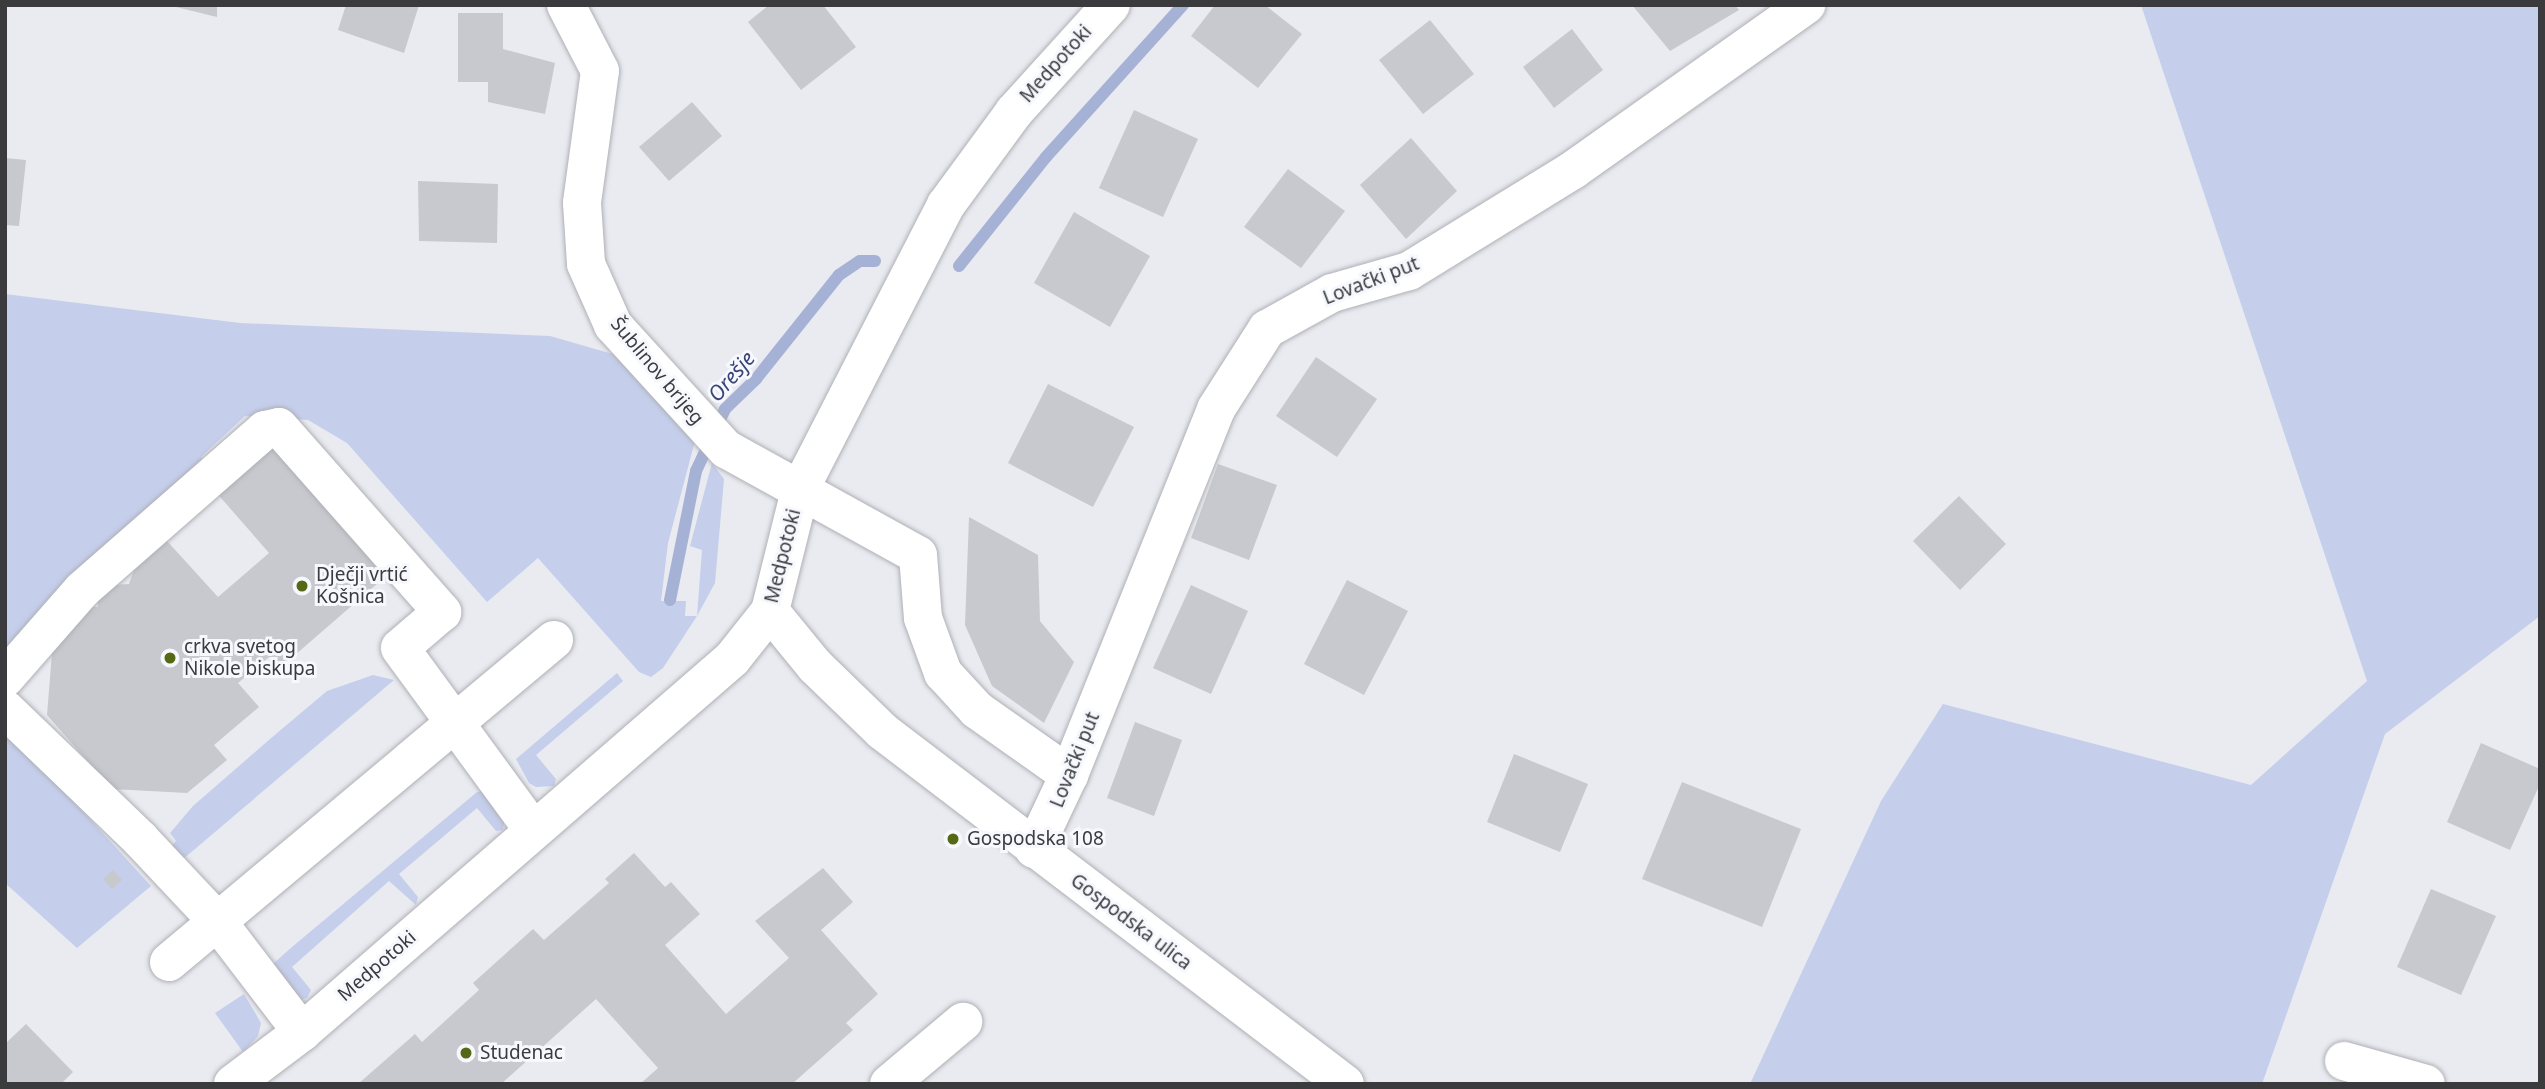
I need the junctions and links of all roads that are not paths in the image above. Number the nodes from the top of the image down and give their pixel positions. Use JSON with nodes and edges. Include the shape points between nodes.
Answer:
{"nodes":[{"id":1,"x":566,"y":5,"type":"edge"},
{"id":2,"x":1111,"y":5,"type":"edge"},
{"id":3,"x":1806,"y":5,"type":"edge"},
{"id":4,"x":801,"y":487,"type":"junction"},
{"id":5,"x":770,"y":611,"type":"junction"},
{"id":6,"x":554,"y":640,"type":"dead end"},
{"id":7,"x":5,"y":678,"type":"edge"},
{"id":8,"x":5,"y":709,"type":"edge"},
{"id":9,"x":454,"y":722,"type":"junction"},
{"id":10,"x":1069,"y":775,"type":"junction"},
{"id":11,"x":533,"y":830,"type":"junction"},
{"id":12,"x":1034,"y":849,"type":"junction"},
{"id":13,"x":218,"y":921,"type":"junction"},
{"id":14,"x":169,"y":962,"type":"dead end"},
{"id":15,"x":963,"y":1022,"type":"dead end"},
{"id":16,"x":302,"y":1032,"type":"junction"},
{"id":17,"x":2344,"y":1062,"type":"dead end"},
{"id":18,"x":233,"y":1084,"type":"edge"},
{"id":19,"x":889,"y":1084,"type":"edge"},
{"id":20,"x":1345,"y":1084,"type":"edge"},
{"id":21,"x":2426,"y":1084,"type":"edge"}],
"edges":[{"from":1,"to":4,"type":"street","name":"Šublinov brijeg","via":[[600,71],[582,203],[586,264],[613,325],[726,449]]},
{"from":2,"to":4,"type":"street","name":"Medpotoki","via":[[1014,112],[946,205]]},
{"from":3,"to":10,"type":"street","name":"Lovački put","via":[[1573,170],[1409,271],[1332,293],[1268,329],[1216,409]]},
{"from":4,"to":5,"type":"street","name":"Medpotoki"},
{"from":4,"to":10,"type":"street","name":"Šublinov brijeg","via":[[918,555],[923,618],[943,673],[977,710]]},
{"from":5,"to":11,"type":"street","name":"Medpotoki","via":[[732,659]]},
{"from":5,"to":12,"type":"street","name":"Gospodska ulica","via":[[815,666],[882,731]]},
{"from":6,"to":9,"type":"street"},
{"from":7,"to":9,"type":"street","via":[[82,590],[265,430],[279,427],[442,612],[400,648]]},
{"from":8,"to":13,"type":"street"},
{"from":9,"to":11,"type":"street"},
{"from":9,"to":13,"type":"street"},
{"from":10,"to":12,"type":"street","name":"Lovački put"},
{"from":11,"to":16,"type":"street","name":"Medpotoki"},
{"from":12,"to":20,"type":"street","name":"Gospodska ulica"},
{"from":13,"to":14,"type":"street"},
{"from":13,"to":16,"type":"street"},
{"from":15,"to":19,"type":"street"},
{"from":16,"to":18,"type":"street","name":"Medpotoki"},
{"from":17,"to":21,"type":"street"}]}
